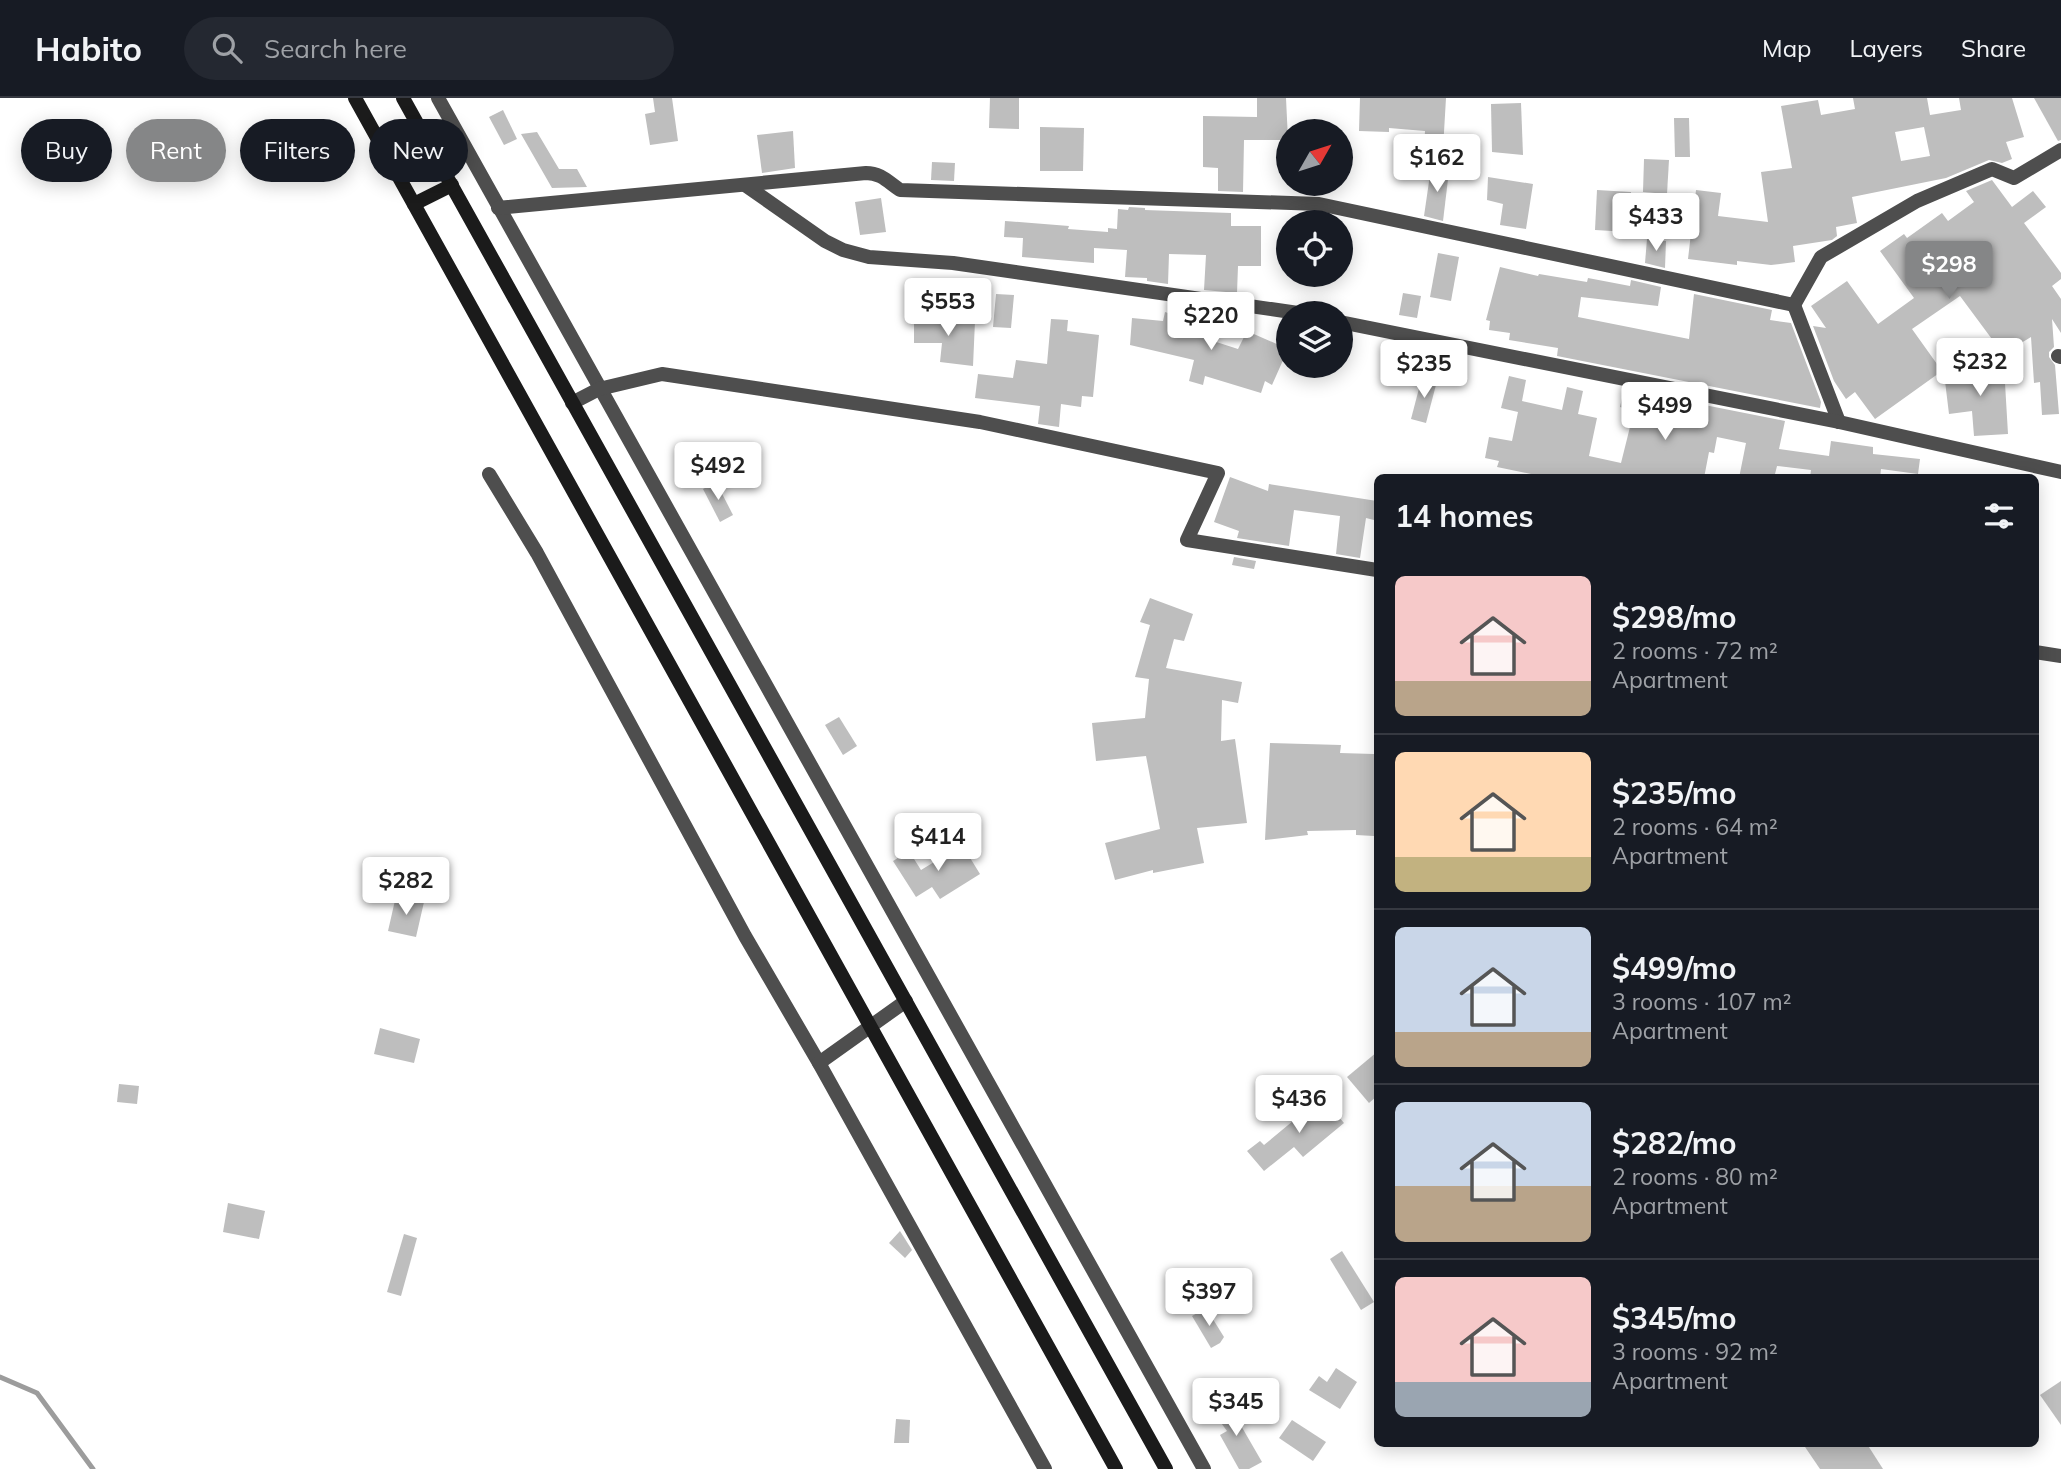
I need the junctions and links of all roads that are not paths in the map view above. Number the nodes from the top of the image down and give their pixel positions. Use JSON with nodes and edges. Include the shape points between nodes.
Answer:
{"nodes":[{"id":1,"x":355,"y":98,"type":"edge"},
{"id":2,"x":403,"y":98,"type":"edge"},
{"id":3,"x":438,"y":98,"type":"edge"},
{"id":4,"x":2061,"y":150,"type":"edge"},
{"id":5,"x":745,"y":184,"type":"junction"},
{"id":6,"x":452,"y":185,"type":"junction"},
{"id":7,"x":414,"y":204,"type":"junction"},
{"id":8,"x":498,"y":208,"type":"junction"},
{"id":9,"x":1794,"y":305,"type":"junction"},
{"id":10,"x":1276,"y":310,"type":"edge"},
{"id":11,"x":1353,"y":325,"type":"edge"},
{"id":12,"x":599,"y":389,"type":"junction"},
{"id":13,"x":572,"y":403,"type":"junction"},
{"id":14,"x":1839,"y":422,"type":"junction"},
{"id":15,"x":2061,"y":472,"type":"edge"},
{"id":16,"x":489,"y":474,"type":"dead end"},
{"id":17,"x":1374,"y":570,"type":"edge"},
{"id":18,"x":2039,"y":653,"type":"edge"},
{"id":19,"x":2061,"y":656,"type":"edge"},
{"id":20,"x":906,"y":1001,"type":"junction"},
{"id":21,"x":872,"y":1027,"type":"junction"},
{"id":22,"x":820,"y":1063,"type":"junction"},
{"id":23,"x":1045,"y":1469,"type":"edge"},
{"id":24,"x":1116,"y":1469,"type":"edge"},
{"id":25,"x":1166,"y":1469,"type":"edge"},
{"id":26,"x":1204,"y":1469,"type":"edge"}],
"edges":[{"from":1,"to":7,"type":"main road"},
{"from":2,"to":6,"type":"main road"},
{"from":3,"to":8,"type":"street"},
{"from":4,"to":9,"type":"street","via":[[2014,178],[1992,169],[1917,201],[1821,257]]},
{"from":5,"to":8,"type":"street"},
{"from":5,"to":9,"type":"street","via":[[876,173],[900,190],[1319,204]]},
{"from":5,"to":10,"type":"street","via":[[825,241],[869,257],[953,263]]},
{"from":6,"to":7,"type":"main road"},
{"from":6,"to":13,"type":"main road"},
{"from":7,"to":21,"type":"main road"},
{"from":8,"to":12,"type":"street"},
{"from":9,"to":14,"type":"street"},
{"from":11,"to":14,"type":"street"},
{"from":12,"to":13,"type":"street"},
{"from":12,"to":17,"type":"street","via":[[662,374],[980,422],[1218,474],[1187,540]]},
{"from":12,"to":26,"type":"street"},
{"from":13,"to":20,"type":"main road"},
{"from":14,"to":15,"type":"street"},
{"from":16,"to":22,"type":"street"},
{"from":18,"to":19,"type":"street"},
{"from":20,"to":21,"type":"street"},
{"from":20,"to":25,"type":"main road"},
{"from":21,"to":22,"type":"street"},
{"from":21,"to":24,"type":"main road"},
{"from":22,"to":23,"type":"street"}]}
